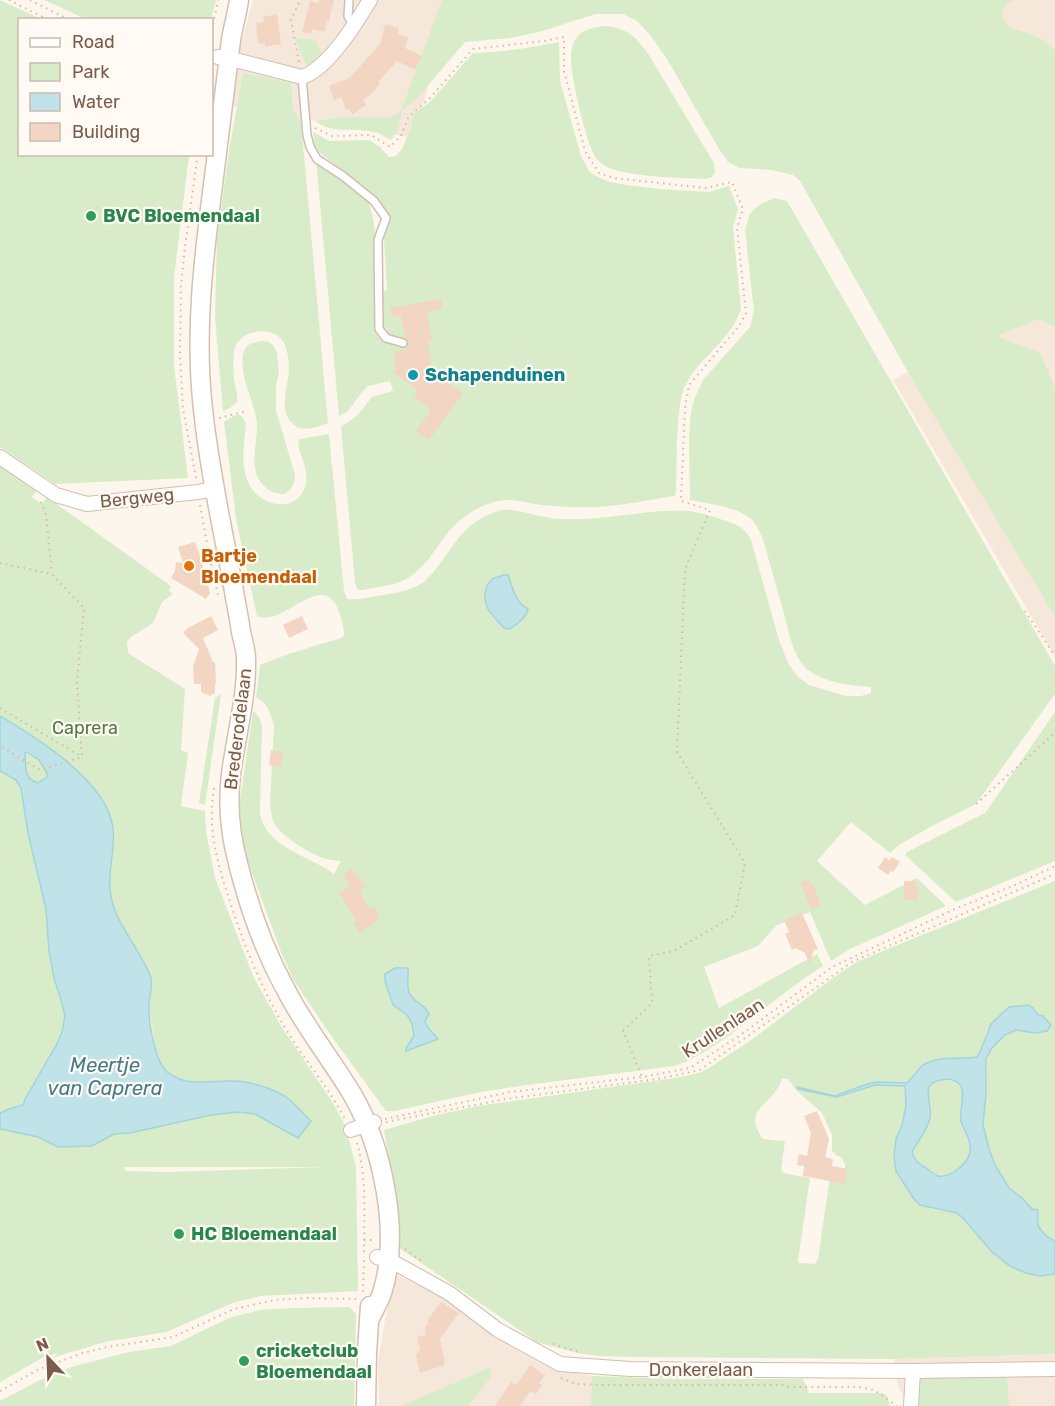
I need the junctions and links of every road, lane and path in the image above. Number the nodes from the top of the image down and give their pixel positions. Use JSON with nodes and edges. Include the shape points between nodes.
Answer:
{"nodes":[{"id":1,"x":9,"y":0,"type":"edge"},
{"id":2,"x":30,"y":0,"type":"edge"},
{"id":3,"x":218,"y":0,"type":"edge"},
{"id":4,"x":230,"y":0,"type":"edge"},
{"id":5,"x":239,"y":0,"type":"edge"},
{"id":6,"x":300,"y":0,"type":"edge"},
{"id":7,"x":349,"y":0,"type":"edge"},
{"id":8,"x":370,"y":0,"type":"edge"},
{"id":9,"x":45,"y":18,"type":"edge"},
{"id":10,"x":66,"y":18,"type":"edge"},
{"id":11,"x":213,"y":25,"type":"edge"},
{"id":12,"x":354,"y":27,"type":"junction"},
{"id":13,"x":223,"y":57,"type":"junction"},
{"id":14,"x":302,"y":77,"type":"junction"},
{"id":15,"x":213,"y":103,"type":"edge"},
{"id":16,"x":306,"y":124,"type":"junction"},
{"id":17,"x":206,"y":156,"type":"edge"},
{"id":18,"x":403,"y":343,"type":"dead end"},
{"id":19,"x":247,"y":411,"type":"dead end"},
{"id":20,"x":201,"y":417,"type":"junction"},
{"id":21,"x":0,"y":457,"type":"edge"},
{"id":22,"x":206,"y":490,"type":"junction"},
{"id":23,"x":40,"y":500,"type":"dead end"},
{"id":24,"x":0,"y":563,"type":"edge"},
{"id":25,"x":52,"y":574,"type":"junction"},
{"id":26,"x":227,"y":602,"type":"junction"},
{"id":27,"x":1025,"y":611,"type":"dead end"},
{"id":28,"x":1055,"y":657,"type":"edge"},
{"id":29,"x":0,"y":708,"type":"edge"},
{"id":30,"x":1055,"y":733,"type":"edge"},
{"id":31,"x":0,"y":746,"type":"edge"},
{"id":32,"x":82,"y":757,"type":"junction"},
{"id":33,"x":214,"y":789,"type":"dead end"},
{"id":34,"x":976,"y":804,"type":"dead end"},
{"id":35,"x":1055,"y":866,"type":"edge"},
{"id":36,"x":1055,"y":874,"type":"edge"},
{"id":37,"x":642,"y":1077,"type":"junction"},
{"id":38,"x":362,"y":1126,"type":"junction"},
{"id":39,"x":402,"y":1247,"type":"dead end"},
{"id":40,"x":383,"y":1258,"type":"junction"},
{"id":41,"x":428,"y":1266,"type":"dead end"},
{"id":42,"x":549,"y":1343,"type":"dead end"},
{"id":43,"x":579,"y":1352,"type":"dead end"},
{"id":44,"x":1055,"y":1369,"type":"edge"},
{"id":45,"x":913,"y":1371,"type":"junction"},
{"id":46,"x":0,"y":1391,"type":"edge"},
{"id":47,"x":366,"y":1406,"type":"edge"},
{"id":48,"x":911,"y":1406,"type":"edge"}],
"edges":[{"from":1,"to":9,"type":"path"},
{"from":2,"to":10,"type":"path"},
{"from":3,"to":11,"type":"path"},
{"from":4,"to":13,"type":"street","name":"Brederodelaan"},
{"from":5,"to":13,"type":"street","name":"Brederodelaan"},
{"from":6,"to":14,"type":"path","via":[[291,20]]},
{"from":7,"to":12,"type":"lane","via":[[348,16]]},
{"from":8,"to":12,"type":"street"},
{"from":12,"to":14,"type":"street","via":[[324,62]]},
{"from":13,"to":14,"type":"street"},
{"from":13,"to":15,"type":"street","name":"Brederodelaan"},
{"from":13,"to":20,"type":"street","name":"Brederodelaan","via":[[203,261],[199,332]]},
{"from":14,"to":16,"type":"lane"},
{"from":16,"to":18,"type":"lane","via":[[310,147],[317,159],[374,201],[386,218],[378,240],[379,329],[386,338]]},
{"from":16,"to":37,"type":"path","via":[[332,136],[371,135],[390,147],[401,136],[409,116],[473,49],[564,37],[567,82],[585,151],[598,173],[706,188],[732,182],[743,209],[737,228],[746,313],[689,386],[685,408],[681,501],[710,510],[684,569],[677,752],[745,863],[735,915],[674,951],[649,956],[652,1003],[623,1031]]},
{"from":17,"to":20,"type":"street","name":"Brederodelaan","via":[[191,276],[189,339]]},
{"from":19,"to":20,"type":"path"},
{"from":20,"to":22,"type":"street","name":"Brederodelaan"},
{"from":21,"to":22,"type":"street","name":"Bergweg","via":[[57,495],[87,504]]},
{"from":22,"to":26,"type":"street","name":"Brederodelaan"},
{"from":22,"to":26,"type":"path","via":[[209,555]]},
{"from":23,"to":25,"type":"path","via":[[46,515]]},
{"from":24,"to":25,"type":"path"},
{"from":25,"to":32,"type":"path","via":[[84,608],[77,682]]},
{"from":26,"to":38,"type":"street","name":"Brederodelaan","via":[[246,656],[224,813],[253,914],[271,959],[298,1011],[354,1096]]},
{"from":27,"to":28,"type":"path"},
{"from":29,"to":32,"type":"path"},
{"from":30,"to":34,"type":"path"},
{"from":31,"to":32,"type":"path","via":[[40,770]]},
{"from":33,"to":38,"type":"path","name":"Brederodelaan","via":[[214,850],[258,978],[280,1019],[341,1111]]},
{"from":35,"to":37,"type":"path","name":"Krullenlaan","via":[[832,967],[690,1068]]},
{"from":36,"to":38,"type":"path","via":[[852,962],[700,1070]]},
{"from":37,"to":38,"type":"path","name":"Krullenlaan","via":[[510,1092]]},
{"from":38,"to":40,"type":"street","name":"Brederodelaan","via":[[374,1140],[387,1196],[389,1220]]},
{"from":38,"to":46,"type":"path","name":"Brederodelaan","via":[[362,1299],[274,1300],[234,1309],[173,1337],[83,1353],[39,1369]]},
{"from":39,"to":41,"type":"path"},
{"from":40,"to":45,"type":"street","name":"Donkerelaan","via":[[449,1293],[498,1330],[560,1364],[630,1370]]},
{"from":40,"to":47,"type":"street","name":"Brederodelaan","via":[[386,1276],[370,1318]]},
{"from":42,"to":43,"type":"path"},
{"from":44,"to":45,"type":"street","name":"Donkerelaan"},
{"from":45,"to":48,"type":"street"}]}
